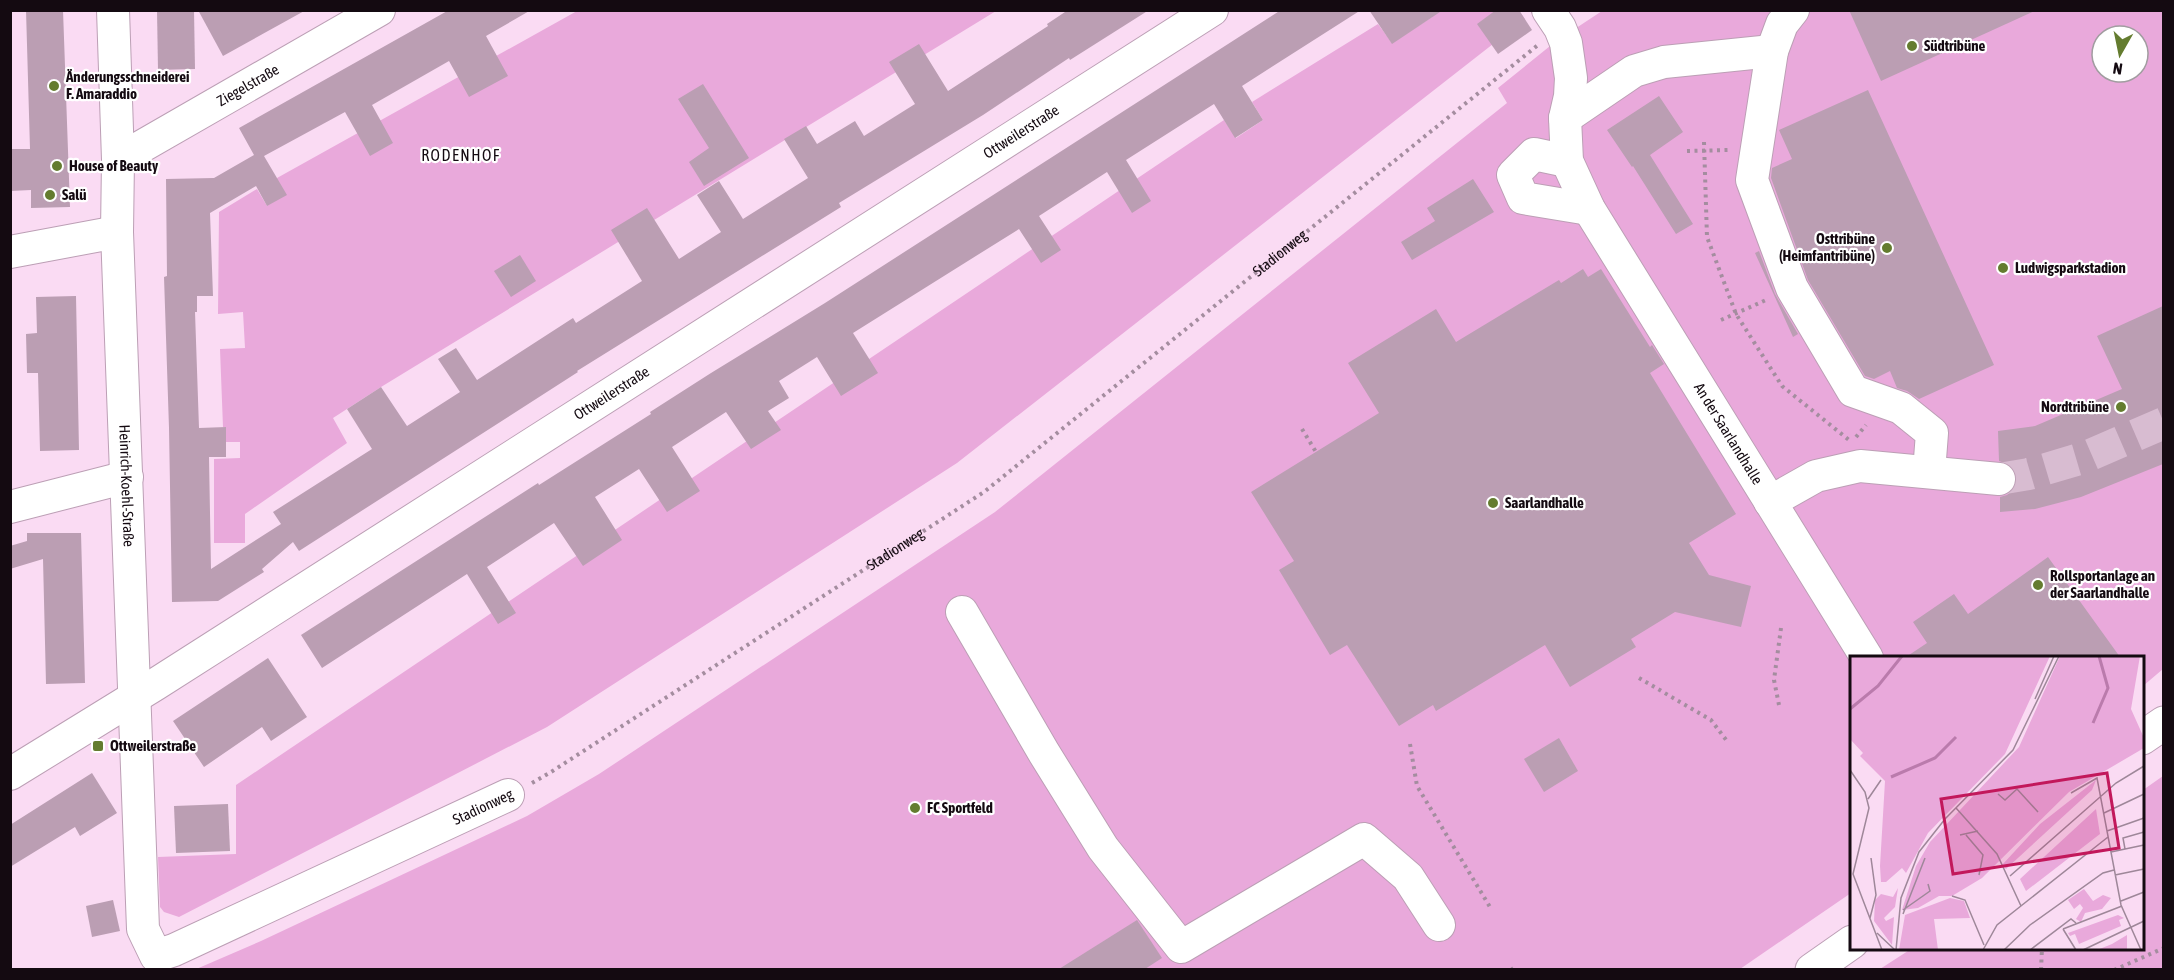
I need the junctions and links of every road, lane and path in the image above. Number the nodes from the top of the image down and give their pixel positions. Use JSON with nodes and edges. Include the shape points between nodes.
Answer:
{"nodes":[{"id":1,"x":113,"y":10,"type":"edge"},
{"id":2,"x":380,"y":10,"type":"edge"},
{"id":3,"x":1212,"y":10,"type":"edge"},
{"id":4,"x":1793,"y":10,"type":"edge"},
{"id":5,"x":1554,"y":19,"type":"edge"},
{"id":6,"x":1772,"y":51,"type":"junction"},
{"id":7,"x":1565,"y":118,"type":"junction"},
{"id":8,"x":1704,"y":142,"type":"dead end"},
{"id":9,"x":1704,"y":150,"type":"junction"},
{"id":10,"x":1716,"y":150,"type":"dead end"},
{"id":11,"x":1687,"y":151,"type":"dead end"},
{"id":12,"x":118,"y":160,"type":"junction"},
{"id":13,"x":1567,"y":161,"type":"junction"},
{"id":14,"x":1589,"y":209,"type":"junction"},
{"id":15,"x":117,"y":232,"type":"junction"},
{"id":16,"x":10,"y":252,"type":"edge"},
{"id":17,"x":1751,"y":308,"type":"dead end"},
{"id":18,"x":1736,"y":314,"type":"junction"},
{"id":19,"x":1721,"y":320,"type":"dead end"},
{"id":20,"x":1302,"y":429,"type":"dead end"},
{"id":21,"x":1854,"y":444,"type":"dead end"},
{"id":22,"x":1316,"y":452,"type":"dead end"},
{"id":23,"x":1929,"y":472,"type":"junction"},
{"id":24,"x":128,"y":477,"type":"junction"},
{"id":25,"x":1999,"y":478,"type":"tunnel mouth"},
{"id":26,"x":1770,"y":502,"type":"junction"},
{"id":27,"x":10,"y":507,"type":"edge"},
{"id":28,"x":962,"y":612,"type":"dead end"},
{"id":29,"x":1781,"y":628,"type":"dead end"},
{"id":30,"x":1866,"y":656,"type":"edge"},
{"id":31,"x":1639,"y":678,"type":"dead end"},
{"id":32,"x":134,"y":698,"type":"junction"},
{"id":33,"x":1779,"y":705,"type":"dead end"},
{"id":34,"x":2163,"y":723,"type":"edge"},
{"id":35,"x":2144,"y":737,"type":"edge"},
{"id":36,"x":1727,"y":741,"type":"dead end"},
{"id":37,"x":1410,"y":744,"type":"dead end"},
{"id":38,"x":10,"y":774,"type":"edge"},
{"id":39,"x":508,"y":795,"type":"joint"},
{"id":40,"x":1490,"y":907,"type":"dead end"},
{"id":41,"x":1439,"y":924,"type":"dead end"},
{"id":42,"x":1850,"y":943,"type":"edge"},
{"id":43,"x":2163,"y":948,"type":"edge"},
{"id":44,"x":2042,"y":950,"type":"edge"},
{"id":45,"x":156,"y":956,"type":"joint"},
{"id":46,"x":1812,"y":969,"type":"edge"},
{"id":47,"x":2042,"y":969,"type":"edge"},
{"id":48,"x":2114,"y":969,"type":"edge"}],
"edges":[{"from":1,"to":12,"type":"street","name":"Heinrich-Koehl-Straße"},
{"from":2,"to":12,"type":"street","name":"Ziegelstraße"},
{"from":3,"to":32,"type":"street","name":"Ottweilerstraße"},
{"from":4,"to":6,"type":"street","via":[[1782,24]]},
{"from":5,"to":7,"type":"street","name":"An der Saarlandhalle","via":[[1566,44],[1571,78]]},
{"from":5,"to":39,"type":"path","name":"Stadionweg","via":[[984,492],[551,772]]},
{"from":6,"to":7,"type":"street","via":[[1664,62],[1634,71]]},
{"from":6,"to":23,"type":"street","via":[[1752,180],[1792,288],[1853,391],[1901,408],[1932,433]]},
{"from":7,"to":13,"type":"street","name":"An der Saarlandhalle"},
{"from":8,"to":9,"type":"path"},
{"from":9,"to":10,"type":"path"},
{"from":9,"to":11,"type":"path"},
{"from":9,"to":18,"type":"path","via":[[1707,237]]},
{"from":12,"to":15,"type":"street","name":"Heinrich-Koehl-Straße"},
{"from":13,"to":14,"type":"street","name":"An der Saarlandhalle"},
{"from":13,"to":14,"type":"street","via":[[1534,154],[1513,175],[1522,198]]},
{"from":14,"to":26,"type":"street","name":"An der Saarlandhalle"},
{"from":15,"to":16,"type":"street"},
{"from":15,"to":24,"type":"street","name":"Heinrich-Koehl-Straße"},
{"from":17,"to":18,"type":"path"},
{"from":18,"to":19,"type":"path"},
{"from":18,"to":21,"type":"path","via":[[1782,386]]},
{"from":20,"to":22,"type":"path"},
{"from":23,"to":25,"type":"street"},
{"from":23,"to":26,"type":"street","via":[[1860,466],[1816,476]]},
{"from":24,"to":27,"type":"street"},
{"from":24,"to":32,"type":"street","name":"Heinrich-Koehl-Straße"},
{"from":26,"to":30,"type":"street","name":"An der Saarlandhalle"},
{"from":28,"to":41,"type":"street","via":[[1103,848],[1181,947],[1364,839],[1408,877]]},
{"from":29,"to":33,"type":"path","via":[[1774,680]]},
{"from":31,"to":36,"type":"path","via":[[1711,720]]},
{"from":32,"to":38,"type":"street","name":"Ottweilerstraße"},
{"from":32,"to":45,"type":"street","name":"Heinrich-Koehl-Straße","via":[[143,929]]},
{"from":34,"to":35,"type":"main road"},
{"from":37,"to":40,"type":"path","via":[[1417,786]]},
{"from":39,"to":45,"type":"street","name":"Stadionweg"},
{"from":42,"to":46,"type":"main road"},
{"from":43,"to":48,"type":"path"},
{"from":44,"to":47,"type":"path"}]}
